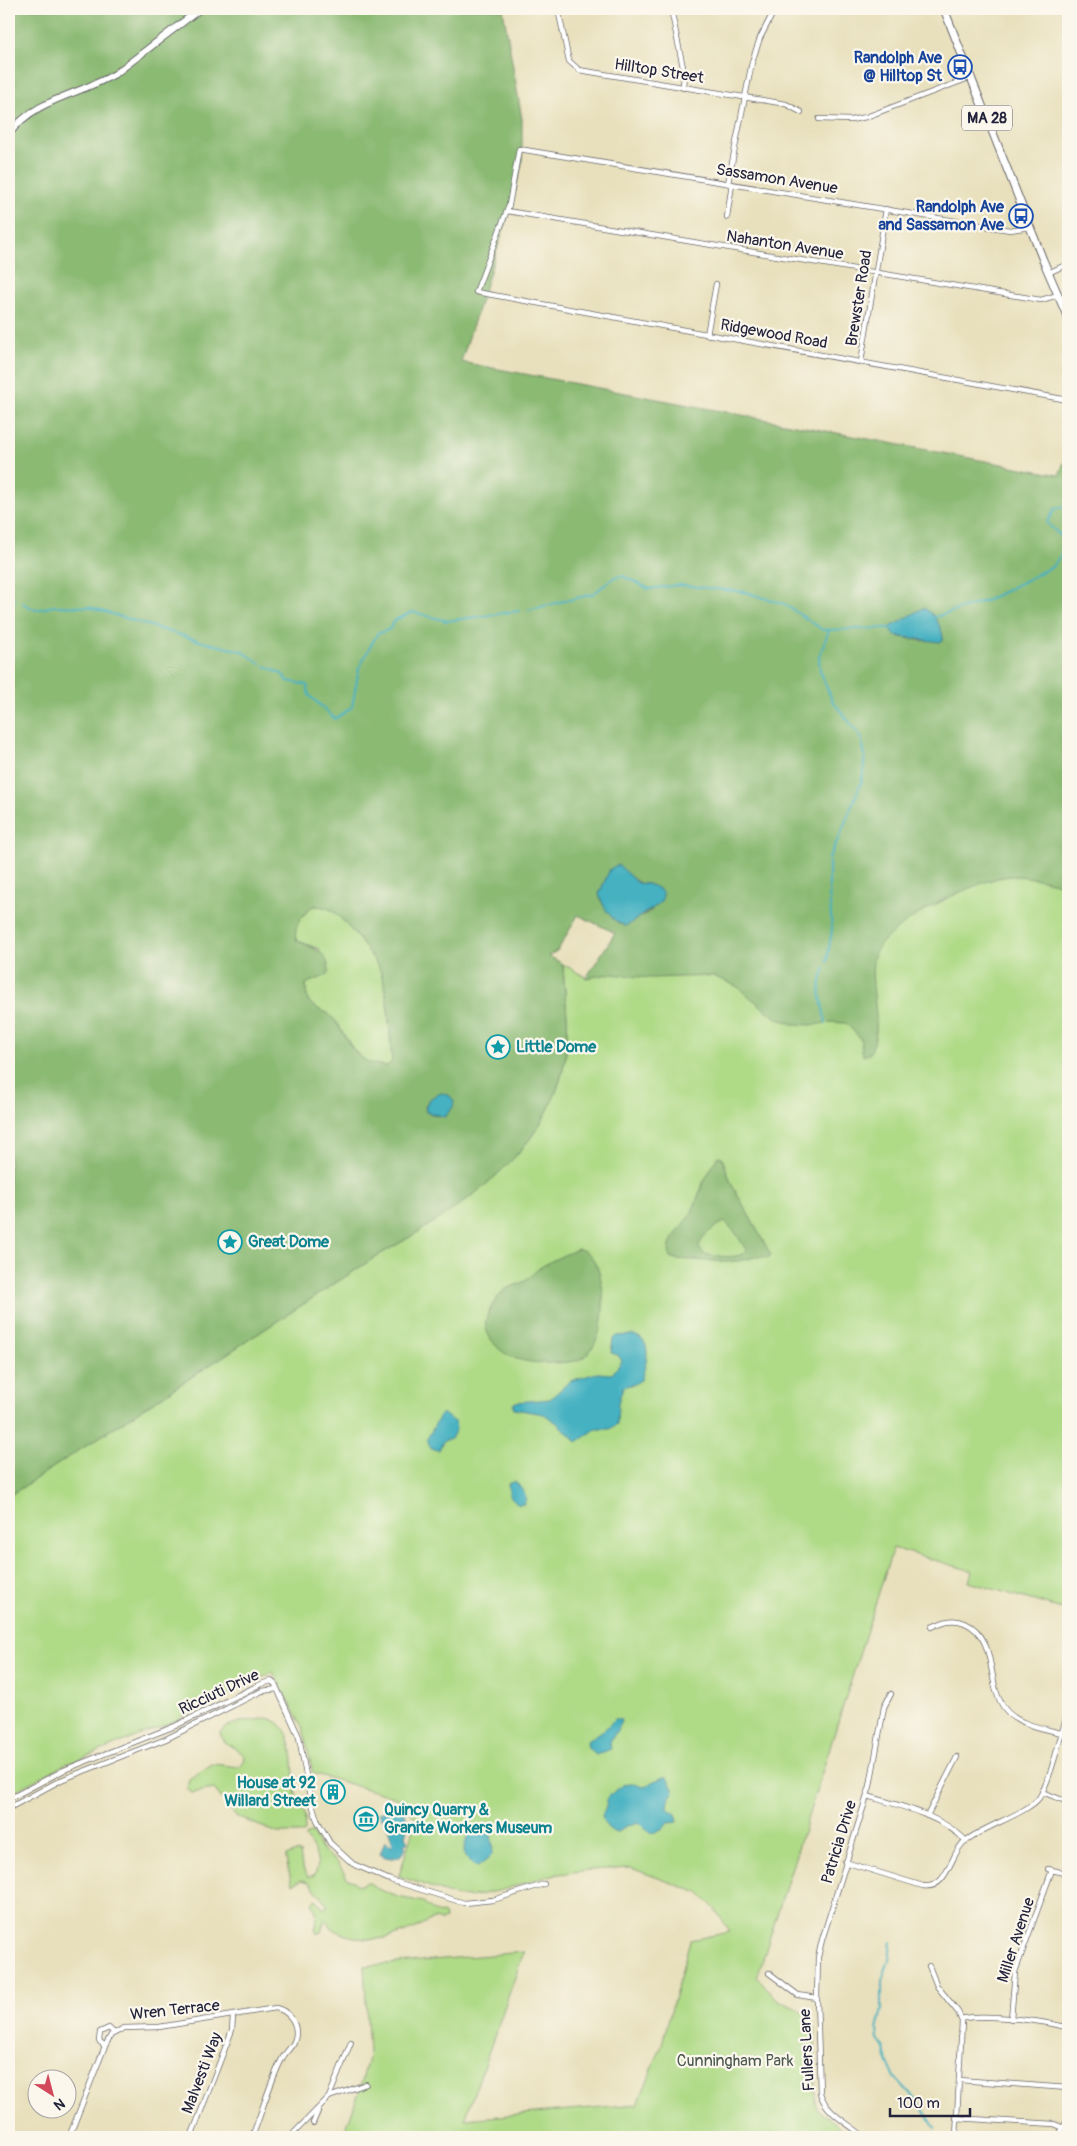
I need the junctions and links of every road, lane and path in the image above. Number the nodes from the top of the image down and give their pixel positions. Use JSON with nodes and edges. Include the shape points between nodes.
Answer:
{"nodes":[{"id":1,"x":200,"y":9,"type":"edge"},
{"id":2,"x":558,"y":9,"type":"edge"},
{"id":3,"x":671,"y":9,"type":"edge"},
{"id":4,"x":775,"y":9,"type":"edge"},
{"id":5,"x":944,"y":9,"type":"edge"},
{"id":6,"x":972,"y":77,"type":"junction"},
{"id":7,"x":683,"y":88,"type":"junction"},
{"id":8,"x":745,"y":98,"type":"junction"},
{"id":9,"x":801,"y":112,"type":"dead end"},
{"id":10,"x":819,"y":119,"type":"dead end"},
{"id":11,"x":9,"y":134,"type":"edge"},
{"id":12,"x":730,"y":184,"type":"junction"},
{"id":13,"x":886,"y":209,"type":"junction"},
{"id":14,"x":508,"y":210,"type":"junction"},
{"id":15,"x":727,"y":217,"type":"dead end"},
{"id":16,"x":1030,"y":227,"type":"junction"},
{"id":17,"x":1068,"y":264,"type":"edge"},
{"id":18,"x":876,"y":272,"type":"junction"},
{"id":19,"x":1048,"y":272,"type":"junction"},
{"id":20,"x":716,"y":284,"type":"dead end"},
{"id":21,"x":1058,"y":296,"type":"junction"},
{"id":22,"x":1068,"y":318,"type":"edge"},
{"id":23,"x":707,"y":335,"type":"junction"},
{"id":24,"x":861,"y":362,"type":"junction"},
{"id":25,"x":1068,"y":400,"type":"edge"},
{"id":26,"x":932,"y":1627,"type":"dead end"},
{"id":27,"x":277,"y":1689,"type":"junction"},
{"id":28,"x":891,"y":1694,"type":"dead end"},
{"id":29,"x":1068,"y":1711,"type":"edge"},
{"id":30,"x":1062,"y":1733,"type":"junction"},
{"id":31,"x":1068,"y":1735,"type":"edge"},
{"id":32,"x":957,"y":1757,"type":"dead end"},
{"id":33,"x":1042,"y":1792,"type":"junction"},
{"id":34,"x":867,"y":1796,"type":"junction"},
{"id":35,"x":9,"y":1799,"type":"edge"},
{"id":36,"x":1068,"y":1802,"type":"edge"},
{"id":37,"x":9,"y":1808,"type":"edge"},
{"id":38,"x":927,"y":1816,"type":"junction"},
{"id":39,"x":966,"y":1841,"type":"junction"},
{"id":40,"x":846,"y":1862,"type":"junction"},
{"id":41,"x":1068,"y":1874,"type":"edge"},
{"id":42,"x":544,"y":1884,"type":"dead end"},
{"id":43,"x":929,"y":1966,"type":"dead end"},
{"id":44,"x":769,"y":1973,"type":"dead end"},
{"id":45,"x":817,"y":1998,"type":"junction"},
{"id":46,"x":233,"y":2016,"type":"junction"},
{"id":47,"x":961,"y":2019,"type":"junction"},
{"id":48,"x":1011,"y":2019,"type":"junction"},
{"id":49,"x":1068,"y":2028,"type":"edge"},
{"id":50,"x":114,"y":2033,"type":"junction"},
{"id":51,"x":351,"y":2042,"type":"dead end"},
{"id":52,"x":105,"y":2046,"type":"junction"},
{"id":53,"x":959,"y":2080,"type":"junction"},
{"id":54,"x":366,"y":2084,"type":"dead end"},
{"id":55,"x":1068,"y":2088,"type":"edge"},
{"id":56,"x":329,"y":2097,"type":"junction"},
{"id":57,"x":318,"y":2110,"type":"junction"},
{"id":58,"x":956,"y":2118,"type":"junction"},
{"id":59,"x":1068,"y":2119,"type":"edge"},
{"id":60,"x":314,"y":2123,"type":"dead end"},
{"id":61,"x":1064,"y":2128,"type":"junction"},
{"id":62,"x":69,"y":2137,"type":"edge"},
{"id":63,"x":191,"y":2137,"type":"edge"},
{"id":64,"x":252,"y":2137,"type":"edge"},
{"id":65,"x":290,"y":2137,"type":"edge"},
{"id":66,"x":864,"y":2137,"type":"edge"},
{"id":67,"x":956,"y":2137,"type":"edge"},
{"id":68,"x":1058,"y":2137,"type":"edge"}],
"edges":[{"from":1,"to":11,"type":"main road","via":[[115,74],[44,104],[26,116]]},
{"from":2,"to":7,"type":"street","name":"Hilltop Street","via":[[568,58],[576,69]]},
{"from":3,"to":7,"type":"street","via":[[684,72]]},
{"from":4,"to":8,"type":"street","via":[[756,50]]},
{"from":5,"to":6,"type":"main road","number":"MA 28"},
{"from":6,"to":10,"type":"street","via":[[866,117]]},
{"from":6,"to":16,"type":"main road","number":"MA 28"},
{"from":7,"to":8,"type":"street","name":"Hilltop Street"},
{"from":8,"to":9,"type":"street","name":"Hilltop Street","via":[[788,105]]},
{"from":8,"to":12,"type":"street"},
{"from":12,"to":13,"type":"street","name":"Sassamon Avenue"},
{"from":12,"to":14,"type":"street","name":"Sassamon Avenue","via":[[520,149]]},
{"from":12,"to":15,"type":"street"},
{"from":13,"to":16,"type":"street","name":"Sassamon Avenue","via":[[1010,230]]},
{"from":13,"to":18,"type":"street","name":"Brewster Road"},
{"from":14,"to":18,"type":"street","name":"Nahanton Avenue"},
{"from":14,"to":23,"type":"street","name":"Ridgewood Road","via":[[476,292]]},
{"from":16,"to":19,"type":"main road","number":"MA 28"},
{"from":17,"to":19,"type":"street"},
{"from":18,"to":21,"type":"street","name":"Nahanton Avenue","via":[[1041,300]]},
{"from":18,"to":24,"type":"street","name":"Brewster Road"},
{"from":19,"to":21,"type":"main road","number":"MA 28"},
{"from":20,"to":23,"type":"street"},
{"from":21,"to":22,"type":"main road","number":"MA 28"},
{"from":23,"to":24,"type":"street","name":"Ridgewood Road"},
{"from":24,"to":25,"type":"street","name":"Ridgewood Road"},
{"from":26,"to":30,"type":"street","via":[[950,1620],[973,1628],[986,1646],[1004,1708],[1020,1720]]},
{"from":27,"to":35,"type":"street","name":"Ricciuti Drive","via":[[272,1681],[261,1684],[175,1726],[64,1770]]},
{"from":27,"to":37,"type":"street","name":"Ricciuti Drive","via":[[262,1691],[166,1739],[61,1780]]},
{"from":27,"to":42,"type":"street","via":[[299,1737],[317,1820],[330,1843],[349,1861],[384,1878],[464,1903],[493,1900]]},
{"from":28,"to":34,"type":"street","name":"Patricia Drive","via":[[884,1707]]},
{"from":29,"to":30,"type":"street"},
{"from":30,"to":31,"type":"street"},
{"from":30,"to":33,"type":"street"},
{"from":32,"to":38,"type":"street"},
{"from":33,"to":36,"type":"street"},
{"from":33,"to":39,"type":"street","via":[[1027,1808]]},
{"from":34,"to":38,"type":"street"},
{"from":34,"to":40,"type":"street","name":"Patricia Drive"},
{"from":38,"to":39,"type":"street","via":[[957,1832]]},
{"from":39,"to":40,"type":"street","via":[[942,1878],[932,1886]]},
{"from":40,"to":45,"type":"street","name":"Patricia Drive","via":[[819,1951]]},
{"from":41,"to":48,"type":"street","name":"Miller Avenue","via":[[1050,1869],[1015,1972]]},
{"from":43,"to":47,"type":"street","via":[[939,1990]]},
{"from":44,"to":45,"type":"street","name":"Fullers Lane","via":[[798,1995]]},
{"from":45,"to":66,"type":"street","name":"Fullers Lane","via":[[819,2078],[823,2100],[832,2112]]},
{"from":46,"to":50,"type":"street","name":"Wren Terrace","via":[[155,2028],[128,2028]]},
{"from":46,"to":63,"type":"street","name":"Malvesti Way","via":[[232,2030]]},
{"from":46,"to":64,"type":"street","name":"Wren Terrace","via":[[276,2008],[289,2015],[296,2028],[294,2041],[282,2061]]},
{"from":47,"to":48,"type":"street"},
{"from":47,"to":53,"type":"street"},
{"from":48,"to":49,"type":"street"},
{"from":50,"to":52,"type":"street","name":"Wren Terrace"},
{"from":50,"to":52,"type":"street","via":[[109,2028],[100,2032],[99,2041]]},
{"from":51,"to":56,"type":"street"},
{"from":52,"to":62,"type":"street","name":"Wren Terrace"},
{"from":53,"to":55,"type":"street"},
{"from":53,"to":58,"type":"street"},
{"from":54,"to":56,"type":"street"},
{"from":56,"to":57,"type":"street"},
{"from":57,"to":60,"type":"street"},
{"from":57,"to":65,"type":"street"},
{"from":58,"to":61,"type":"street","via":[[1054,2124]]},
{"from":58,"to":67,"type":"street"},
{"from":59,"to":61,"type":"street"},
{"from":61,"to":68,"type":"street"}]}
